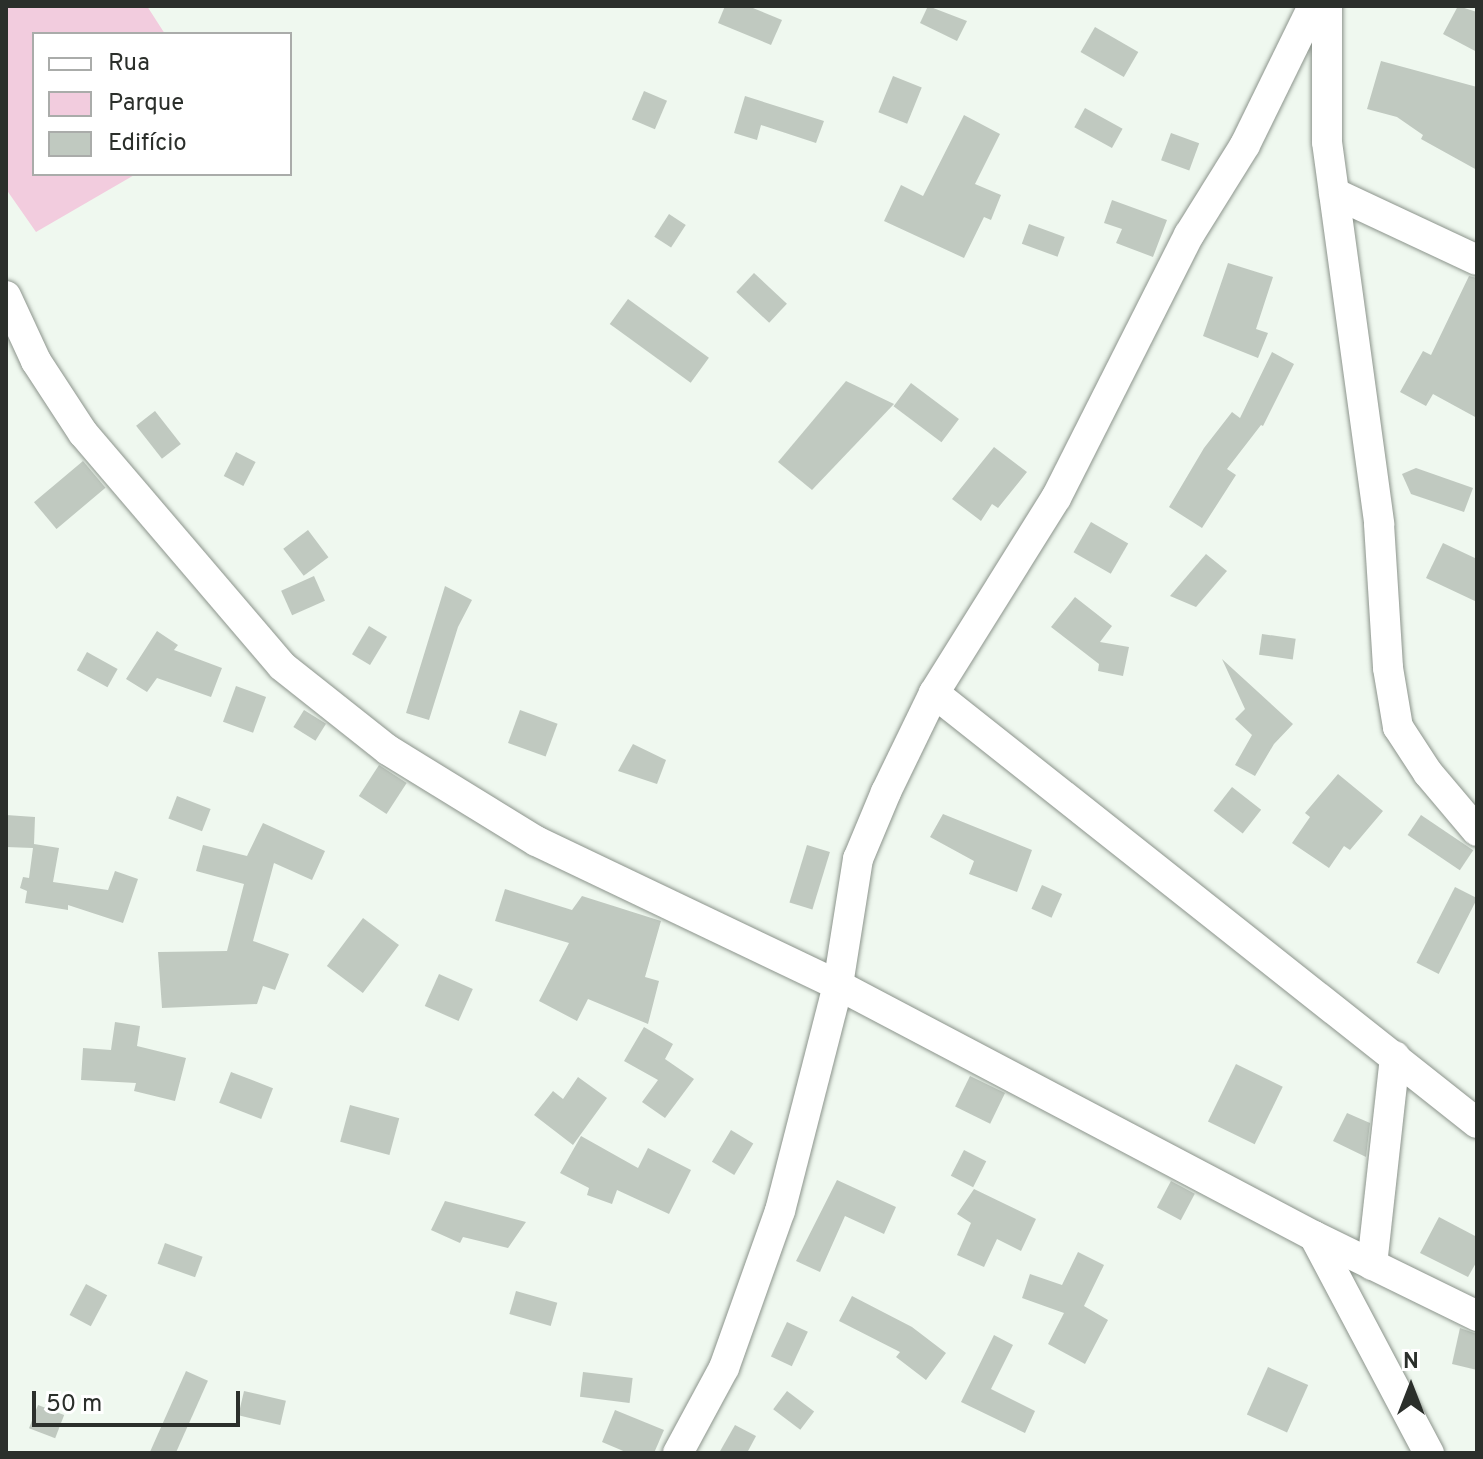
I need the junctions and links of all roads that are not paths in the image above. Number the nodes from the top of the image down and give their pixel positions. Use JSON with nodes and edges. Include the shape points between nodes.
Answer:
{"nodes":[{"id":1,"x":1313,"y":6,"type":"edge"},
{"id":2,"x":1327,"y":6,"type":"edge"},
{"id":3,"x":1334,"y":193,"type":"junction"},
{"id":4,"x":1477,"y":260,"type":"edge"},
{"id":5,"x":6,"y":296,"type":"edge"},
{"id":6,"x":934,"y":693,"type":"junction"},
{"id":7,"x":1477,"y":831,"type":"edge"},
{"id":8,"x":838,"y":985,"type":"junction"},
{"id":9,"x":1395,"y":1056,"type":"junction"},
{"id":10,"x":1477,"y":1123,"type":"edge"},
{"id":11,"x":1314,"y":1236,"type":"junction"},
{"id":12,"x":1372,"y":1265,"type":"junction"},
{"id":13,"x":1477,"y":1316,"type":"edge"},
{"id":14,"x":678,"y":1453,"type":"edge"},
{"id":15,"x":1429,"y":1453,"type":"edge"}],
"edges":[{"from":1,"to":6,"type":"street","via":[[1245,145],[1189,235],[1056,498]]},
{"from":2,"to":3,"type":"street","via":[[1327,142]]},
{"from":3,"to":4,"type":"street"},
{"from":3,"to":7,"type":"street","via":[[1379,524],[1388,668],[1398,727]]},
{"from":5,"to":8,"type":"street","via":[[36,361],[83,433],[282,666],[388,750],[536,841]]},
{"from":6,"to":8,"type":"street","via":[[858,859]]},
{"from":6,"to":9,"type":"street"},
{"from":8,"to":11,"type":"street"},
{"from":8,"to":14,"type":"street","via":[[780,1211],[724,1368]]},
{"from":9,"to":10,"type":"street"},
{"from":9,"to":12,"type":"street"},
{"from":11,"to":12,"type":"street"},
{"from":11,"to":15,"type":"street"},
{"from":12,"to":13,"type":"street"}]}
